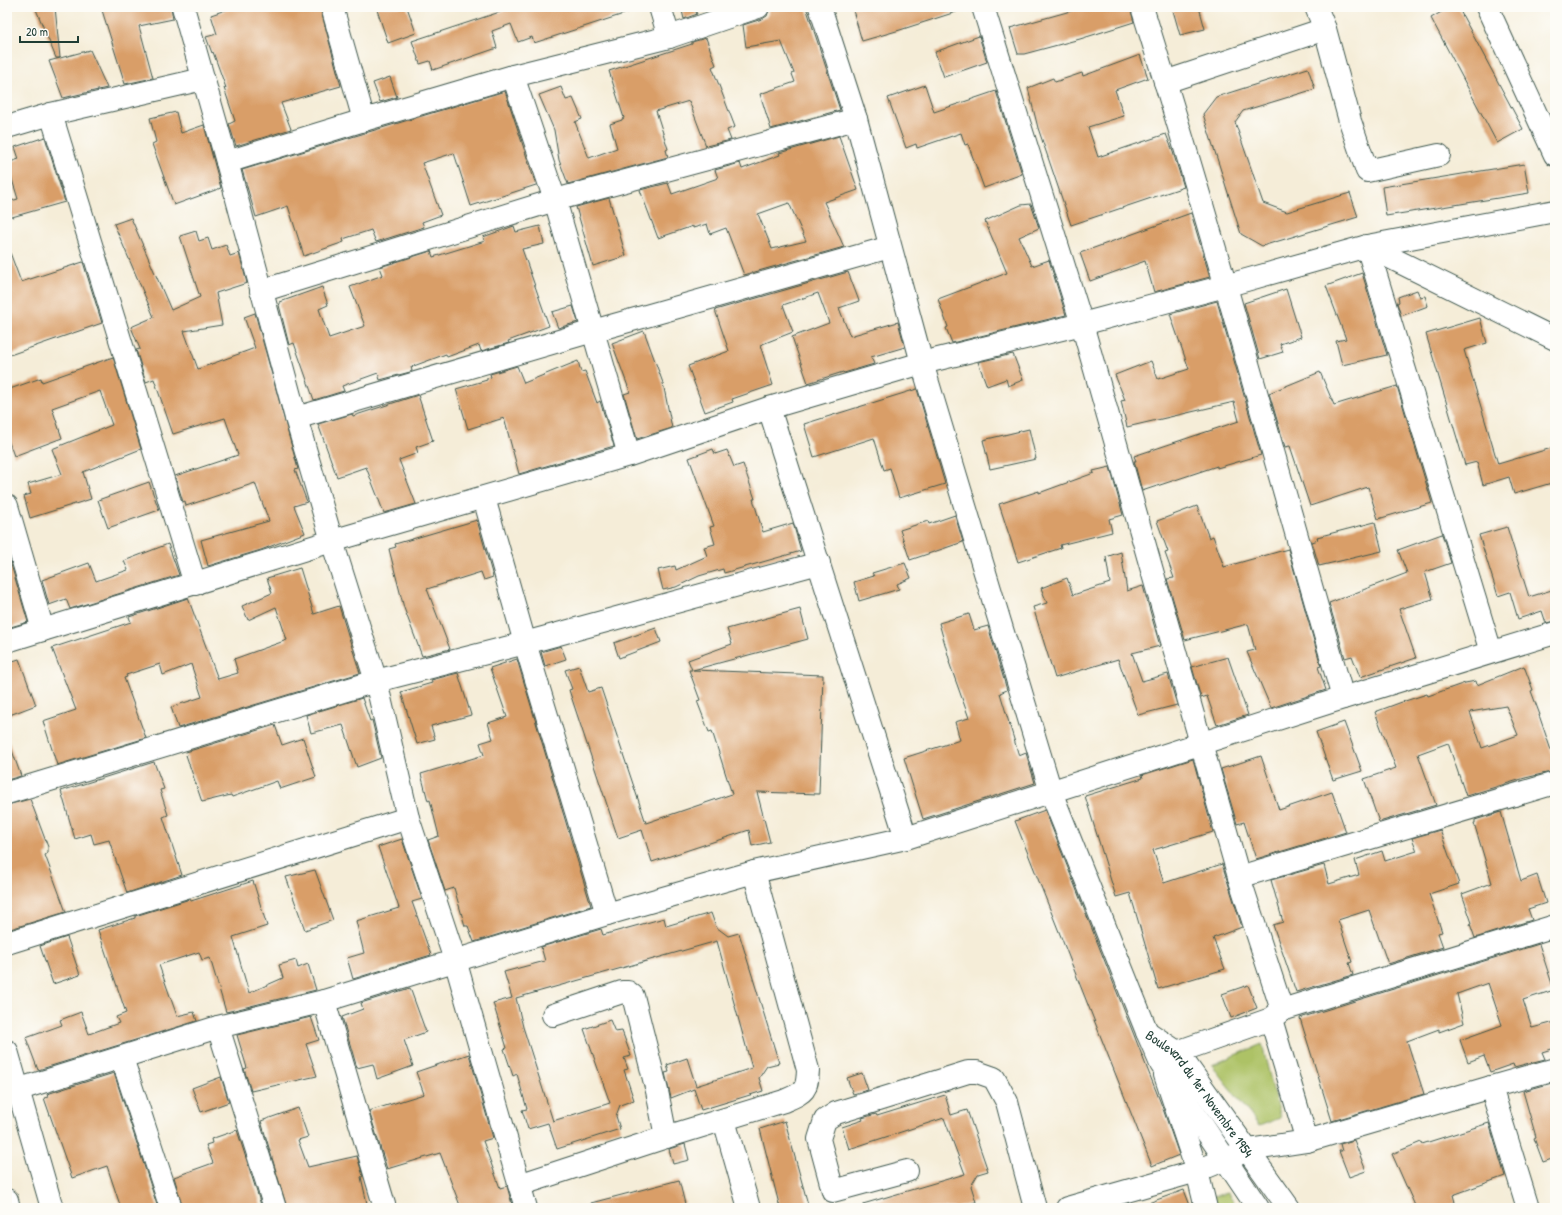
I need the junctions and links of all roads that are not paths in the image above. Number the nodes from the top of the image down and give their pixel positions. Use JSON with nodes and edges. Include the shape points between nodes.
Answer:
{"nodes":[{"id":1,"x":183,"y":7,"type":"edge"},
{"id":2,"x":332,"y":7,"type":"edge"},
{"id":3,"x":660,"y":7,"type":"edge"},
{"id":4,"x":758,"y":7,"type":"edge"},
{"id":5,"x":820,"y":7,"type":"edge"},
{"id":6,"x":983,"y":7,"type":"edge"},
{"id":7,"x":1142,"y":7,"type":"edge"},
{"id":8,"x":1316,"y":7,"type":"edge"},
{"id":9,"x":1487,"y":7,"type":"edge"},
{"id":10,"x":1325,"y":29,"type":"junction"},
{"id":11,"x":669,"y":37,"type":"junction"},
{"id":12,"x":513,"y":76,"type":"junction"},
{"id":13,"x":203,"y":79,"type":"junction"},
{"id":14,"x":1165,"y":82,"type":"junction"},
{"id":15,"x":51,"y":114,"type":"junction"},
{"id":16,"x":856,"y":119,"type":"junction"},
{"id":17,"x":364,"y":120,"type":"junction"},
{"id":18,"x":7,"y":127,"type":"edge"},
{"id":19,"x":1439,"y":155,"type":"dead end"},
{"id":20,"x":1555,"y":155,"type":"edge"},
{"id":21,"x":227,"y":162,"type":"junction"},
{"id":22,"x":555,"y":200,"type":"junction"},
{"id":23,"x":1555,"y":211,"type":"edge"},
{"id":24,"x":1367,"y":246,"type":"junction"},
{"id":25,"x":890,"y":247,"type":"junction"},
{"id":26,"x":1225,"y":286,"type":"junction"},
{"id":27,"x":261,"y":291,"type":"junction"},
{"id":28,"x":1082,"y":324,"type":"junction"},
{"id":29,"x":593,"y":331,"type":"junction"},
{"id":30,"x":1555,"y":339,"type":"edge"},
{"id":31,"x":922,"y":363,"type":"junction"},
{"id":32,"x":769,"y":408,"type":"junction"},
{"id":33,"x":296,"y":418,"type":"junction"},
{"id":34,"x":629,"y":455,"type":"junction"},
{"id":35,"x":484,"y":498,"type":"junction"},
{"id":36,"x":7,"y":506,"type":"edge"},
{"id":37,"x":332,"y":542,"type":"junction"},
{"id":38,"x":819,"y":563,"type":"junction"},
{"id":39,"x":195,"y":584,"type":"junction"},
{"id":40,"x":43,"y":630,"type":"junction"},
{"id":41,"x":1555,"y":633,"type":"edge"},
{"id":42,"x":7,"y":641,"type":"edge"},
{"id":43,"x":525,"y":643,"type":"junction"},
{"id":44,"x":1491,"y":652,"type":"junction"},
{"id":45,"x":376,"y":681,"type":"junction"},
{"id":46,"x":1343,"y":698,"type":"junction"},
{"id":47,"x":1202,"y":744,"type":"junction"},
{"id":48,"x":1555,"y":783,"type":"edge"},
{"id":49,"x":1051,"y":792,"type":"junction"},
{"id":50,"x":7,"y":793,"type":"edge"},
{"id":51,"x":408,"y":818,"type":"junction"},
{"id":52,"x":906,"y":838,"type":"junction"},
{"id":53,"x":754,"y":872,"type":"junction"},
{"id":54,"x":1239,"y":877,"type":"junction"},
{"id":55,"x":607,"y":914,"type":"junction"},
{"id":56,"x":1555,"y":926,"type":"edge"},
{"id":57,"x":7,"y":943,"type":"edge"},
{"id":58,"x":455,"y":960,"type":"junction"},
{"id":59,"x":324,"y":1001,"type":"junction"},
{"id":60,"x":553,"y":1015,"type":"dead end"},
{"id":61,"x":1276,"y":1015,"type":"junction"},
{"id":62,"x":218,"y":1027,"type":"junction"},
{"id":63,"x":7,"y":1051,"type":"edge"},
{"id":64,"x":122,"y":1058,"type":"junction"},
{"id":65,"x":1169,"y":1058,"type":"junction"},
{"id":66,"x":1555,"y":1069,"type":"edge"},
{"id":67,"x":1491,"y":1087,"type":"junction"},
{"id":68,"x":13,"y":1092,"type":"edge"},
{"id":69,"x":724,"y":1120,"type":"junction"},
{"id":70,"x":666,"y":1137,"type":"junction"},
{"id":71,"x":1308,"y":1140,"type":"junction"},
{"id":72,"x":1248,"y":1150,"type":"junction"},
{"id":73,"x":1225,"y":1159,"type":"junction"},
{"id":74,"x":907,"y":1171,"type":"dead end"},
{"id":75,"x":1197,"y":1171,"type":"junction"},
{"id":76,"x":519,"y":1185,"type":"junction"},
{"id":77,"x":7,"y":1200,"type":"edge"},
{"id":78,"x":9,"y":1208,"type":"edge"},
{"id":79,"x":52,"y":1208,"type":"edge"},
{"id":80,"x":171,"y":1208,"type":"edge"},
{"id":81,"x":275,"y":1208,"type":"edge"},
{"id":82,"x":385,"y":1208,"type":"edge"},
{"id":83,"x":526,"y":1208,"type":"edge"},
{"id":84,"x":749,"y":1208,"type":"edge"},
{"id":85,"x":1035,"y":1208,"type":"edge"},
{"id":86,"x":1067,"y":1208,"type":"edge"},
{"id":87,"x":1206,"y":1208,"type":"edge"},
{"id":88,"x":1258,"y":1208,"type":"edge"},
{"id":89,"x":1289,"y":1208,"type":"edge"},
{"id":90,"x":1528,"y":1208,"type":"edge"}],
"edges":[{"from":1,"to":13,"type":"street"},
{"from":2,"to":17,"type":"street"},
{"from":3,"to":11,"type":"street"},
{"from":4,"to":11,"type":"street"},
{"from":5,"to":16,"type":"street","name":"Boulevard du 1er Novembre 1954"},
{"from":6,"to":28,"type":"street"},
{"from":7,"to":14,"type":"street"},
{"from":8,"to":10,"type":"street"},
{"from":9,"to":20,"type":"street"},
{"from":10,"to":14,"type":"street"},
{"from":10,"to":19,"type":"street","via":[[1350,121],[1367,171]]},
{"from":11,"to":12,"type":"street"},
{"from":12,"to":17,"type":"street"},
{"from":12,"to":22,"type":"street"},
{"from":13,"to":15,"type":"street"},
{"from":13,"to":21,"type":"street"},
{"from":14,"to":26,"type":"street"},
{"from":15,"to":18,"type":"street"},
{"from":15,"to":39,"type":"street"},
{"from":16,"to":22,"type":"street"},
{"from":16,"to":25,"type":"street","name":"Boulevard du 1er Novembre 1954"},
{"from":17,"to":21,"type":"street"},
{"from":21,"to":27,"type":"street"},
{"from":22,"to":27,"type":"street"},
{"from":22,"to":29,"type":"street"},
{"from":23,"to":24,"type":"street"},
{"from":24,"to":26,"type":"street"},
{"from":24,"to":30,"type":"street"},
{"from":24,"to":44,"type":"street"},
{"from":25,"to":29,"type":"street"},
{"from":25,"to":31,"type":"street","name":"Boulevard du 1er Novembre 1954"},
{"from":26,"to":28,"type":"street"},
{"from":26,"to":46,"type":"street"},
{"from":27,"to":33,"type":"street"},
{"from":28,"to":31,"type":"street"},
{"from":28,"to":47,"type":"street"},
{"from":29,"to":33,"type":"street"},
{"from":29,"to":34,"type":"street"},
{"from":31,"to":32,"type":"street"},
{"from":31,"to":49,"type":"street","name":"Boulevard du 1er Novembre 1954"},
{"from":32,"to":34,"type":"street"},
{"from":32,"to":38,"type":"street"},
{"from":33,"to":37,"type":"street"},
{"from":34,"to":35,"type":"street"},
{"from":35,"to":37,"type":"street"},
{"from":35,"to":43,"type":"street"},
{"from":36,"to":40,"type":"street"},
{"from":37,"to":39,"type":"street"},
{"from":37,"to":45,"type":"street"},
{"from":38,"to":43,"type":"street"},
{"from":38,"to":52,"type":"street"},
{"from":39,"to":40,"type":"street"},
{"from":40,"to":42,"type":"street"},
{"from":41,"to":44,"type":"street"},
{"from":43,"to":45,"type":"street"},
{"from":43,"to":55,"type":"street"},
{"from":44,"to":46,"type":"street"},
{"from":45,"to":50,"type":"street"},
{"from":45,"to":51,"type":"street"},
{"from":46,"to":47,"type":"street"},
{"from":47,"to":49,"type":"street"},
{"from":47,"to":54,"type":"street"},
{"from":48,"to":54,"type":"street"},
{"from":49,"to":52,"type":"street"},
{"from":49,"to":65,"type":"street","name":"Boulevard du 1er Novembre 1954","via":[[1147,1032]]},
{"from":51,"to":57,"type":"street"},
{"from":51,"to":58,"type":"street"},
{"from":52,"to":53,"type":"street"},
{"from":53,"to":55,"type":"street"},
{"from":53,"to":69,"type":"street","via":[[808,1070],[808,1084],[801,1093],[784,1101]]},
{"from":54,"to":61,"type":"street"},
{"from":55,"to":58,"type":"street"},
{"from":56,"to":61,"type":"street"},
{"from":58,"to":59,"type":"street"},
{"from":58,"to":76,"type":"street"},
{"from":59,"to":62,"type":"street"},
{"from":59,"to":82,"type":"street"},
{"from":60,"to":70,"type":"street","via":[[622,992],[628,992],[633,996]]},
{"from":61,"to":65,"type":"street"},
{"from":61,"to":71,"type":"street"},
{"from":62,"to":64,"type":"street"},
{"from":62,"to":81,"type":"street"},
{"from":63,"to":68,"type":"street"},
{"from":64,"to":68,"type":"street"},
{"from":64,"to":80,"type":"street"},
{"from":65,"to":72,"type":"street","name":"Boulevard du 1er Novembre 1954"},
{"from":65,"to":73,"type":"street","name":"Boulevard du 1er Novembre 1954"},
{"from":65,"to":75,"type":"street"},
{"from":66,"to":67,"type":"street"},
{"from":67,"to":71,"type":"street"},
{"from":67,"to":90,"type":"street"},
{"from":68,"to":79,"type":"street"},
{"from":69,"to":70,"type":"street"},
{"from":69,"to":84,"type":"street"},
{"from":70,"to":76,"type":"street"},
{"from":71,"to":72,"type":"street"},
{"from":72,"to":73,"type":"street"},
{"from":72,"to":89,"type":"street","name":"Boulevard du 1er Novembre 1954"},
{"from":73,"to":75,"type":"street"},
{"from":73,"to":88,"type":"street","name":"Boulevard du 1er Novembre 1954"},
{"from":74,"to":85,"type":"street","via":[[833,1191],[819,1139],[825,1120],[836,1113],[886,1097],[968,1072],[977,1072],[994,1078],[1007,1102]]},
{"from":75,"to":86,"type":"street"},
{"from":75,"to":87,"type":"street"},
{"from":76,"to":83,"type":"street"},
{"from":77,"to":78,"type":"street"}]}
